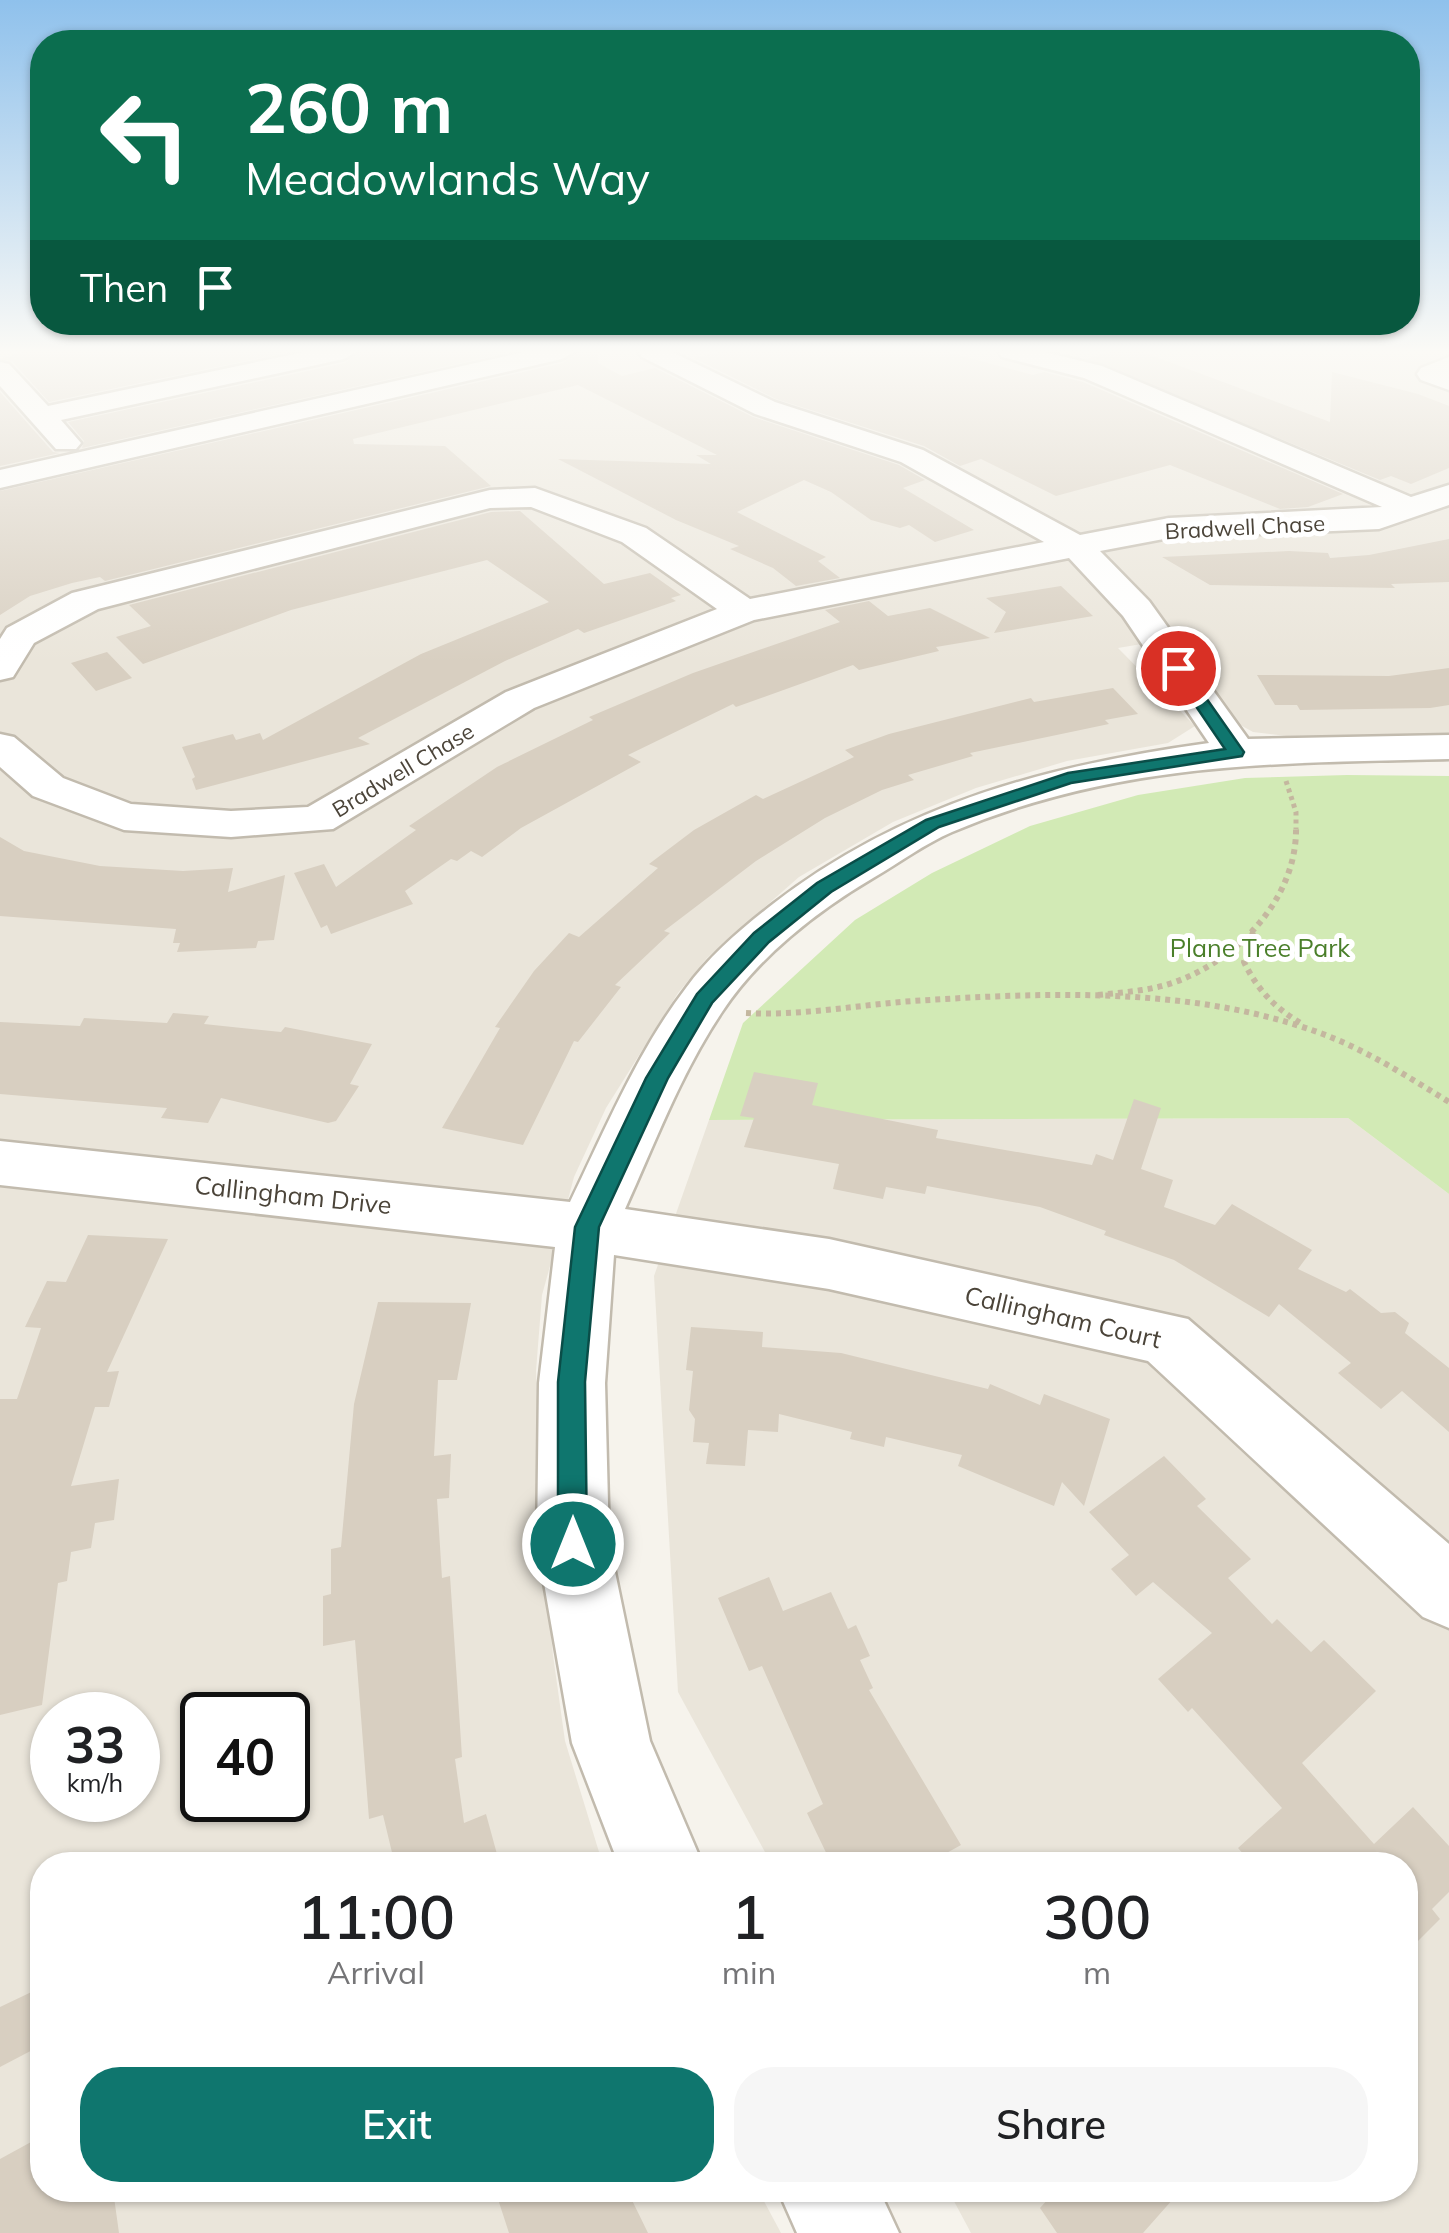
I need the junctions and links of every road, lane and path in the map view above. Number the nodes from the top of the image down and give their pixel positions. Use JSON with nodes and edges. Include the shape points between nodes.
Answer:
{"nodes":[{"id":1,"x":77,"y":455,"type":"edge"},
{"id":2,"x":102,"y":455,"type":"edge"},
{"id":3,"x":910,"y":455,"type":"edge"},
{"id":4,"x":1288,"y":455,"type":"edge"},
{"id":5,"x":81,"y":460,"type":"junction"},
{"id":6,"x":0,"y":480,"type":"edge"},
{"id":7,"x":1449,"y":494,"type":"edge"},
{"id":8,"x":1413,"y":509,"type":"junction"},
{"id":9,"x":1078,"y":546,"type":"junction"},
{"id":10,"x":744,"y":610,"type":"junction"},
{"id":11,"x":0,"y":669,"type":"edge"},
{"id":12,"x":0,"y":746,"type":"edge"},
{"id":13,"x":1449,"y":746,"type":"edge"},
{"id":14,"x":1258,"y":761,"type":"junction"},
{"id":15,"x":1256,"y":926,"type":"junction"},
{"id":16,"x":1072,"y":998,"type":"junction"},
{"id":17,"x":746,"y":1012,"type":"dead end"},
{"id":18,"x":1318,"y":1032,"type":"junction"},
{"id":19,"x":1449,"y":1102,"type":"edge"},
{"id":20,"x":1,"y":1165,"type":"edge"},
{"id":21,"x":587,"y":1227,"type":"junction"},
{"id":22,"x":1449,"y":1592,"type":"edge"},
{"id":23,"x":656,"y":1852,"type":"edge"},
{"id":24,"x":833,"y":2202,"type":"edge"},
{"id":25,"x":850,"y":2233,"type":"edge"}],
"edges":[{"from":1,"to":5,"type":"street"},
{"from":2,"to":5,"type":"street"},
{"from":3,"to":9,"type":"street"},
{"from":4,"to":8,"type":"street"},
{"from":5,"to":6,"type":"street"},
{"from":7,"to":8,"type":"street","name":"Bradwell Chase"},
{"from":8,"to":9,"type":"street","name":"Bradwell Chase","via":[[1379,519],[1169,528]]},
{"from":9,"to":10,"type":"street","name":"Bradwell Chase"},
{"from":9,"to":14,"type":"street"},
{"from":10,"to":11,"type":"street","via":[[634,535],[535,498],[490,499],[85,602],[20,636]]},
{"from":10,"to":12,"type":"street","name":"Bradwell Chase","via":[[520,700],[318,820],[231,824],[124,817],[48,787]]},
{"from":13,"to":14,"type":"street"},
{"from":14,"to":15,"type":"path","via":[[1296,802],[1300,830],[1297,858]]},
{"from":14,"to":21,"type":"street","via":[[1114,769],[1024,792],[932,824],[824,888],[762,938],[704,999]]},
{"from":15,"to":16,"type":"path","via":[[1227,956],[1180,981]]},
{"from":15,"to":18,"type":"path","via":[[1244,962],[1256,989],[1276,1011]]},
{"from":16,"to":17,"type":"path","via":[[1001,996]]},
{"from":16,"to":18,"type":"path","via":[[1190,1002]]},
{"from":18,"to":19,"type":"path"},
{"from":20,"to":21,"type":"street","name":"Callingham Drive"},
{"from":21,"to":22,"type":"street","name":"Callingham Court","via":[[830,1264],[1166,1338]]},
{"from":21,"to":23,"type":"street","via":[[572,1382],[573,1544],[611,1743]]},
{"from":24,"to":25,"type":"street"}]}
